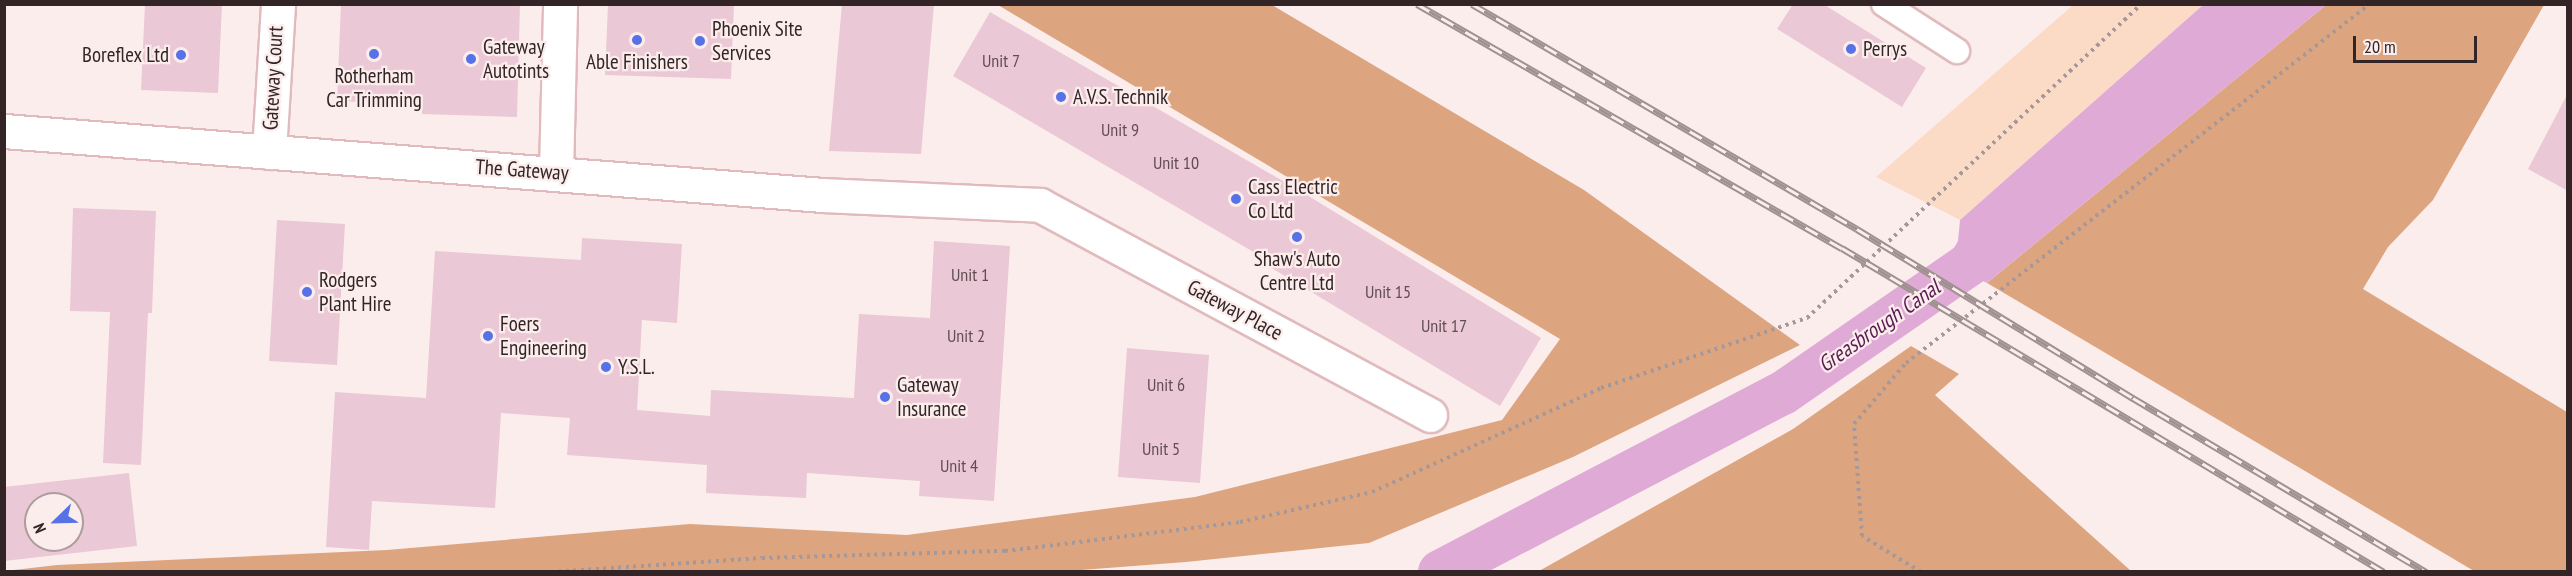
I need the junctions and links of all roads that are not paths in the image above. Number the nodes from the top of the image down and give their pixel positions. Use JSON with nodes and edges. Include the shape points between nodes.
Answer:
{"nodes":[{"id":1,"x":278,"y":4,"type":"edge"},
{"id":2,"x":560,"y":4,"type":"edge"},
{"id":3,"x":1884,"y":4,"type":"edge"},
{"id":4,"x":1957,"y":51,"type":"dead end"},
{"id":5,"x":4,"y":131,"type":"edge"},
{"id":6,"x":269,"y":152,"type":"junction"},
{"id":7,"x":556,"y":172,"type":"junction"},
{"id":8,"x":1040,"y":205,"type":"joint"},
{"id":9,"x":1430,"y":415,"type":"dead end"}],
"edges":[{"from":1,"to":6,"type":"street","name":"Gateway Court"},
{"from":2,"to":7,"type":"street"},
{"from":3,"to":4,"type":"lane"},
{"from":5,"to":6,"type":"street","name":"The Gateway"},
{"from":6,"to":7,"type":"street","name":"The Gateway"},
{"from":7,"to":8,"type":"street","name":"The Gateway","via":[[822,195]]},
{"from":8,"to":9,"type":"street","name":"Gateway Place"}]}
